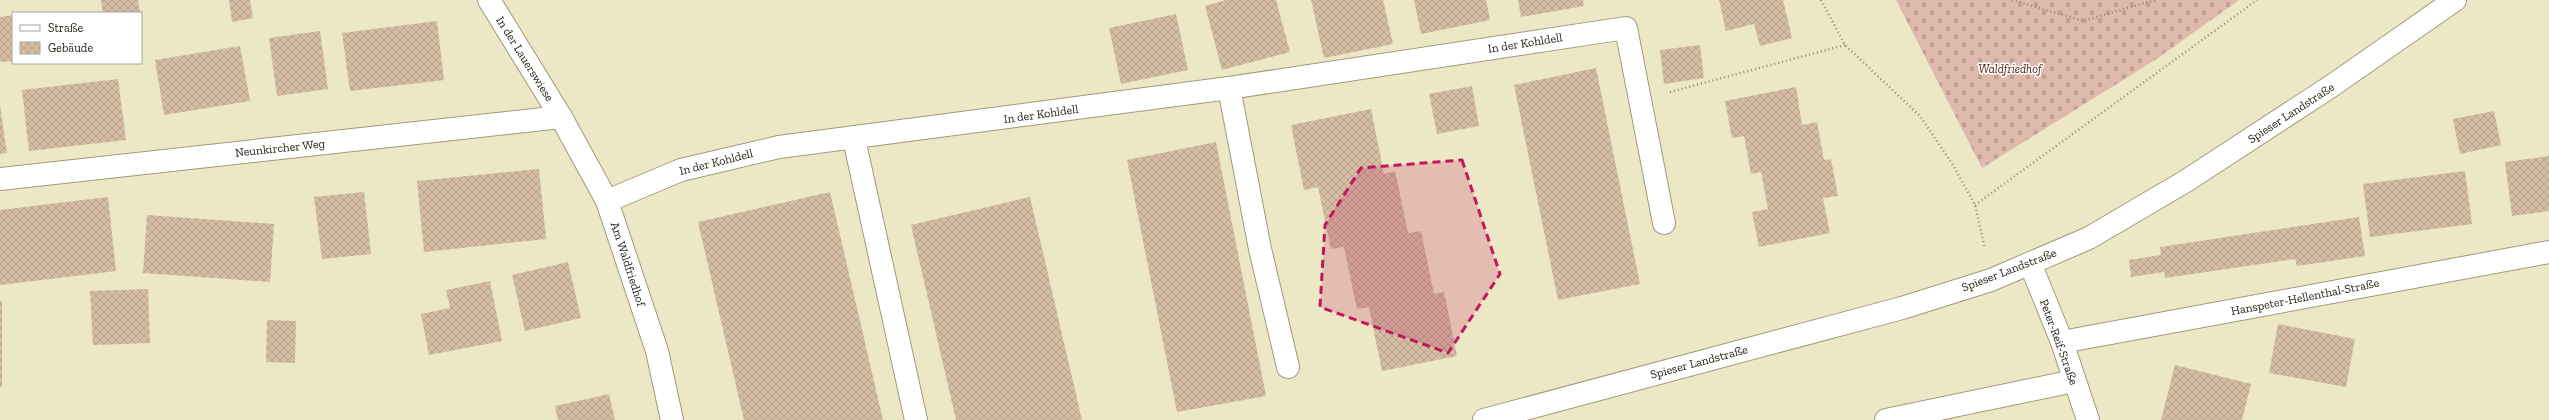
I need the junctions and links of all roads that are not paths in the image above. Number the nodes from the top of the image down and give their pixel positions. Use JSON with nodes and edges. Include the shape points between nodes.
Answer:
{"nodes":[{"id":1,"x":488,"y":0,"type":"edge"},
{"id":2,"x":2455,"y":0,"type":"edge"},
{"id":3,"x":1229,"y":88,"type":"junction"},
{"id":4,"x":561,"y":118,"type":"junction"},
{"id":5,"x":854,"y":139,"type":"junction"},
{"id":6,"x":0,"y":179,"type":"edge"},
{"id":7,"x":607,"y":201,"type":"junction"},
{"id":8,"x":1664,"y":223,"type":"dead end"},
{"id":9,"x":2549,"y":252,"type":"edge"},
{"id":10,"x":2030,"y":263,"type":"junction"},
{"id":11,"x":2062,"y":342,"type":"junction"},
{"id":12,"x":1288,"y":367,"type":"dead end"},
{"id":13,"x":2074,"y":381,"type":"junction"},
{"id":14,"x":672,"y":420,"type":"edge"},
{"id":15,"x":916,"y":420,"type":"edge"},
{"id":16,"x":1484,"y":420,"type":"edge"},
{"id":17,"x":1886,"y":420,"type":"edge"},
{"id":18,"x":2088,"y":420,"type":"edge"}],
"edges":[{"from":1,"to":4,"type":"street","name":"In der Lauerswiese"},
{"from":2,"to":10,"type":"street","name":"Spieser Landstraße","via":[[2330,87],[2147,205],[2089,238]]},
{"from":3,"to":5,"type":"street","name":"In der Kohldell"},
{"from":3,"to":8,"type":"street","name":"In der Kohldell","via":[[1626,28]]},
{"from":3,"to":12,"type":"street","via":[[1260,249]]},
{"from":4,"to":6,"type":"street","name":"Neunkircher Weg"},
{"from":4,"to":7,"type":"street","name":"Am Waldfriedhof"},
{"from":5,"to":7,"type":"street","name":"In der Kohldell","via":[[779,147],[681,170]]},
{"from":5,"to":15,"type":"street"},
{"from":7,"to":14,"type":"street","name":"Am Waldfriedhof","via":[[657,352]]},
{"from":9,"to":11,"type":"street","name":"Hanspeter-Hellenthal-Straße"},
{"from":10,"to":11,"type":"street","name":"Peter-Reif-Straße"},
{"from":10,"to":16,"type":"street","name":"Spieser Landstraße","via":[[1991,280],[1902,308]]},
{"from":11,"to":13,"type":"street","name":"Peter-Reif-Straße"},
{"from":13,"to":17,"type":"street"},
{"from":13,"to":18,"type":"street","name":"Peter-Reif-Straße"}]}
